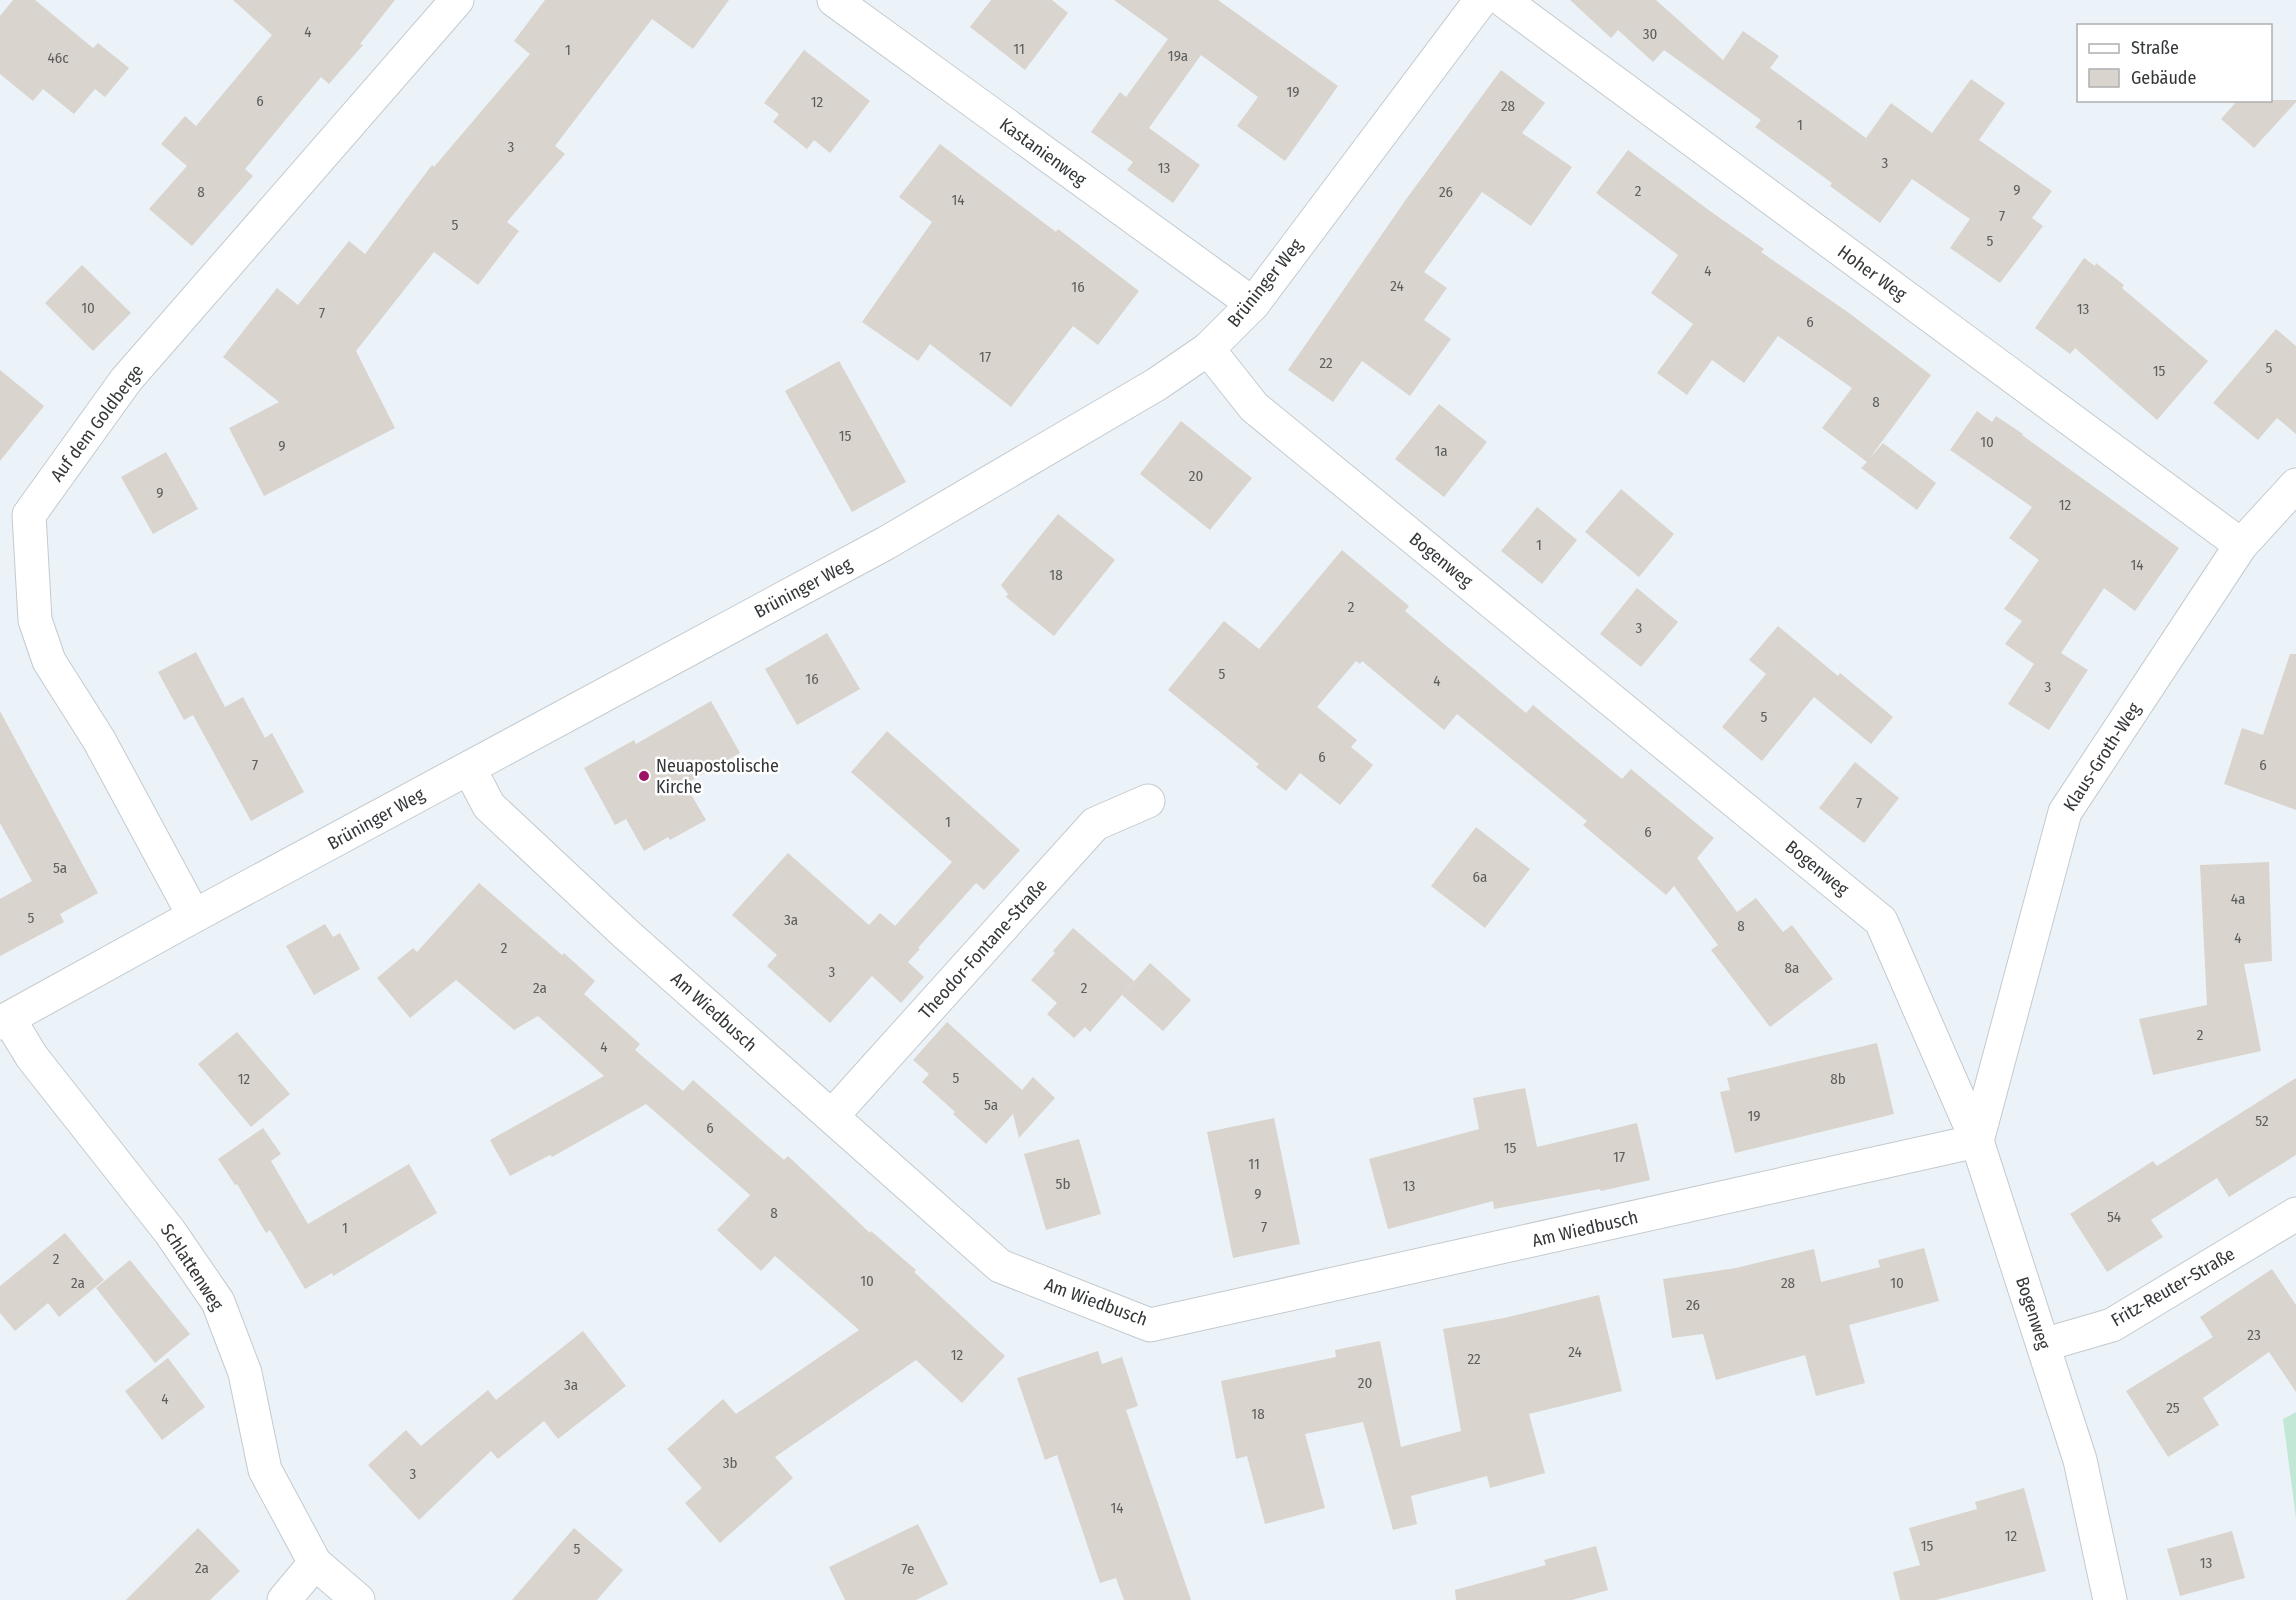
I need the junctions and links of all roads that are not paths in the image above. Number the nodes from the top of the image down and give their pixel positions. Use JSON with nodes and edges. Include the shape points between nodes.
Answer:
{"nodes":[{"id":1,"x":457,"y":0,"type":"edge"},
{"id":2,"x":834,"y":0,"type":"edge"},
{"id":3,"x":1480,"y":0,"type":"edge"},
{"id":4,"x":1503,"y":0,"type":"edge"},
{"id":5,"x":1253,"y":304,"type":"junction"},
{"id":6,"x":1208,"y":349,"type":"junction"},
{"id":7,"x":2296,"y":485,"type":"edge"},
{"id":8,"x":2241,"y":545,"type":"junction"},
{"id":9,"x":469,"y":768,"type":"junction"},
{"id":10,"x":1148,"y":801,"type":"dead end"},
{"id":11,"x":194,"y":916,"type":"junction"},
{"id":12,"x":5,"y":1021,"type":"edge"},
{"id":13,"x":832,"y":1116,"type":"junction"},
{"id":14,"x":1977,"y":1142,"type":"junction"},
{"id":15,"x":2296,"y":1214,"type":"edge"},
{"id":16,"x":2043,"y":1345,"type":"junction"},
{"id":17,"x":315,"y":1563,"type":"junction"},
{"id":18,"x":284,"y":1600,"type":"edge"},
{"id":19,"x":358,"y":1600,"type":"edge"},
{"id":20,"x":2110,"y":1600,"type":"edge"}],
"edges":[{"from":1,"to":11,"type":"street","name":"Auf dem Goldberge","via":[[126,380],[29,515],[35,620],[49,661],[99,740]]},
{"from":2,"to":5,"type":"street","name":"Kastanienweg"},
{"from":3,"to":5,"type":"street","name":"Brüninger Weg"},
{"from":4,"to":8,"type":"street","name":"Hoher Weg"},
{"from":5,"to":6,"type":"street","name":"Brüninger Weg"},
{"from":6,"to":9,"type":"street","name":"Brüninger Weg","via":[[1157,384],[886,543]]},
{"from":6,"to":14,"type":"street","name":"Bogenweg","via":[[1254,407],[1881,921]]},
{"from":7,"to":8,"type":"street","name":"Klaus-Groth-Weg"},
{"from":8,"to":14,"type":"street","name":"Klaus-Groth-Weg","via":[[2065,812]]},
{"from":9,"to":11,"type":"street","name":"Brüninger Weg"},
{"from":9,"to":13,"type":"street","name":"Am Wiedbusch","via":[[489,806],[626,934]]},
{"from":10,"to":13,"type":"street","name":"Theodor-Fontane-Straße","via":[[1095,824]]},
{"from":11,"to":12,"type":"street","name":"Brüninger Weg"},
{"from":12,"to":17,"type":"street","name":"Schlattenweg","via":[[170,1232],[218,1302],[245,1373],[265,1470]]},
{"from":13,"to":14,"type":"street","name":"Am Wiedbusch","via":[[1000,1266],[1150,1325]]},
{"from":14,"to":16,"type":"street","name":"Bogenweg"},
{"from":15,"to":16,"type":"street","name":"Fritz-Reuter-Straße","via":[[2112,1325]]},
{"from":16,"to":20,"type":"street","name":"Bogenweg","via":[[2080,1460]]},
{"from":17,"to":18,"type":"street"},
{"from":17,"to":19,"type":"street","name":"Schlattenweg"}]}
